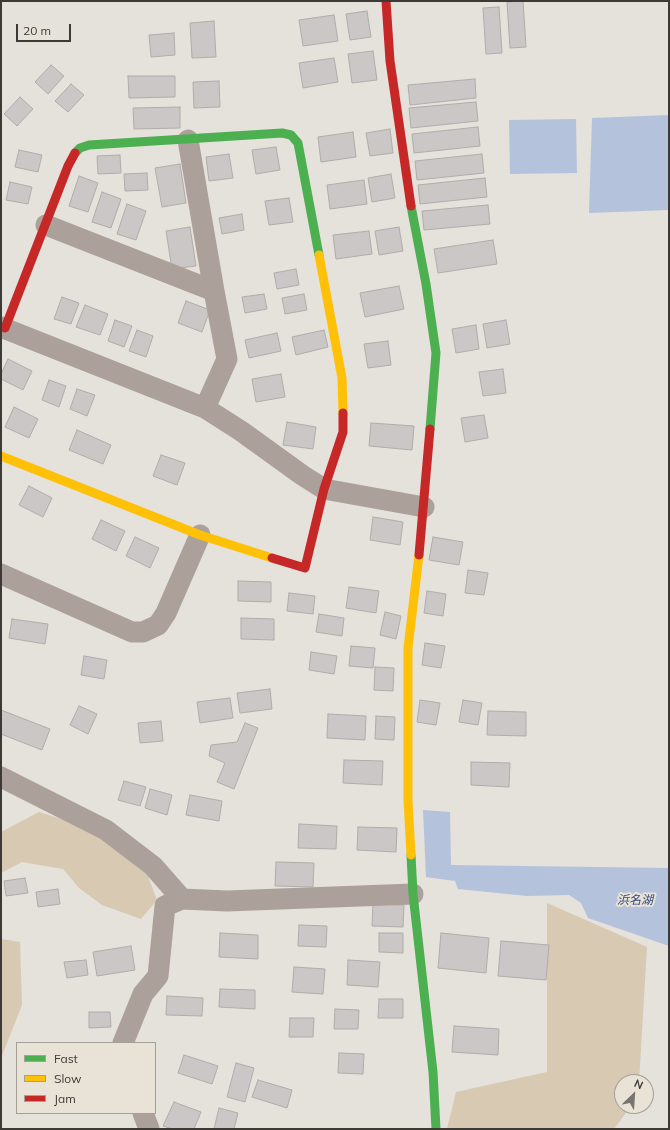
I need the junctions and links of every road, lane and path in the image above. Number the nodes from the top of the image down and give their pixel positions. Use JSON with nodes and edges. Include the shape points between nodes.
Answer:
{"nodes":[{"id":1,"x":386,"y":1,"type":"edge"},
{"id":2,"x":188,"y":140,"type":"junction"},
{"id":3,"x":46,"y":225,"type":"junction"},
{"id":4,"x":214,"y":291,"type":"junction"},
{"id":5,"x":3,"y":328,"type":"edge"},
{"id":6,"x":205,"y":408,"type":"junction"},
{"id":7,"x":1,"y":456,"type":"edge"},
{"id":8,"x":324,"y":489,"type":"junction"},
{"id":9,"x":424,"y":507,"type":"junction"},
{"id":10,"x":200,"y":535,"type":"junction"},
{"id":11,"x":1,"y":574,"type":"edge"},
{"id":12,"x":1,"y":777,"type":"edge"},
{"id":13,"x":413,"y":894,"type":"junction"},
{"id":14,"x":182,"y":899,"type":"junction"},
{"id":15,"x":123,"y":1042,"type":"edge"},
{"id":16,"x":143,"y":1114,"type":"edge"},
{"id":17,"x":148,"y":1129,"type":"edge"},
{"id":18,"x":436,"y":1129,"type":"edge"}],
"edges":[{"from":1,"to":9,"type":"street","via":[[390,61],[436,353]]},
{"from":2,"to":3,"type":"street","via":[[89,145],[80,148],[68,166]]},
{"from":2,"to":4,"type":"street"},
{"from":2,"to":8,"type":"street","via":[[282,133],[291,135],[298,143],[342,378],[343,432]]},
{"from":3,"to":4,"type":"street"},
{"from":3,"to":5,"type":"street"},
{"from":4,"to":6,"type":"street","via":[[227,359]]},
{"from":5,"to":6,"type":"street"},
{"from":6,"to":8,"type":"street"},
{"from":7,"to":10,"type":"street"},
{"from":8,"to":9,"type":"street"},
{"from":8,"to":10,"type":"street","via":[[305,568]]},
{"from":9,"to":13,"type":"street","via":[[408,648],[408,800]]},
{"from":10,"to":11,"type":"street","via":[[166,613],[158,625],[143,632],[132,632]]},
{"from":12,"to":14,"type":"street","via":[[106,830],[153,866]]},
{"from":13,"to":14,"type":"street","via":[[227,901]]},
{"from":13,"to":18,"type":"street","via":[[433,1072]]},
{"from":14,"to":15,"type":"street","via":[[165,906],[158,976],[144,994]]},
{"from":16,"to":17,"type":"street"}]}
